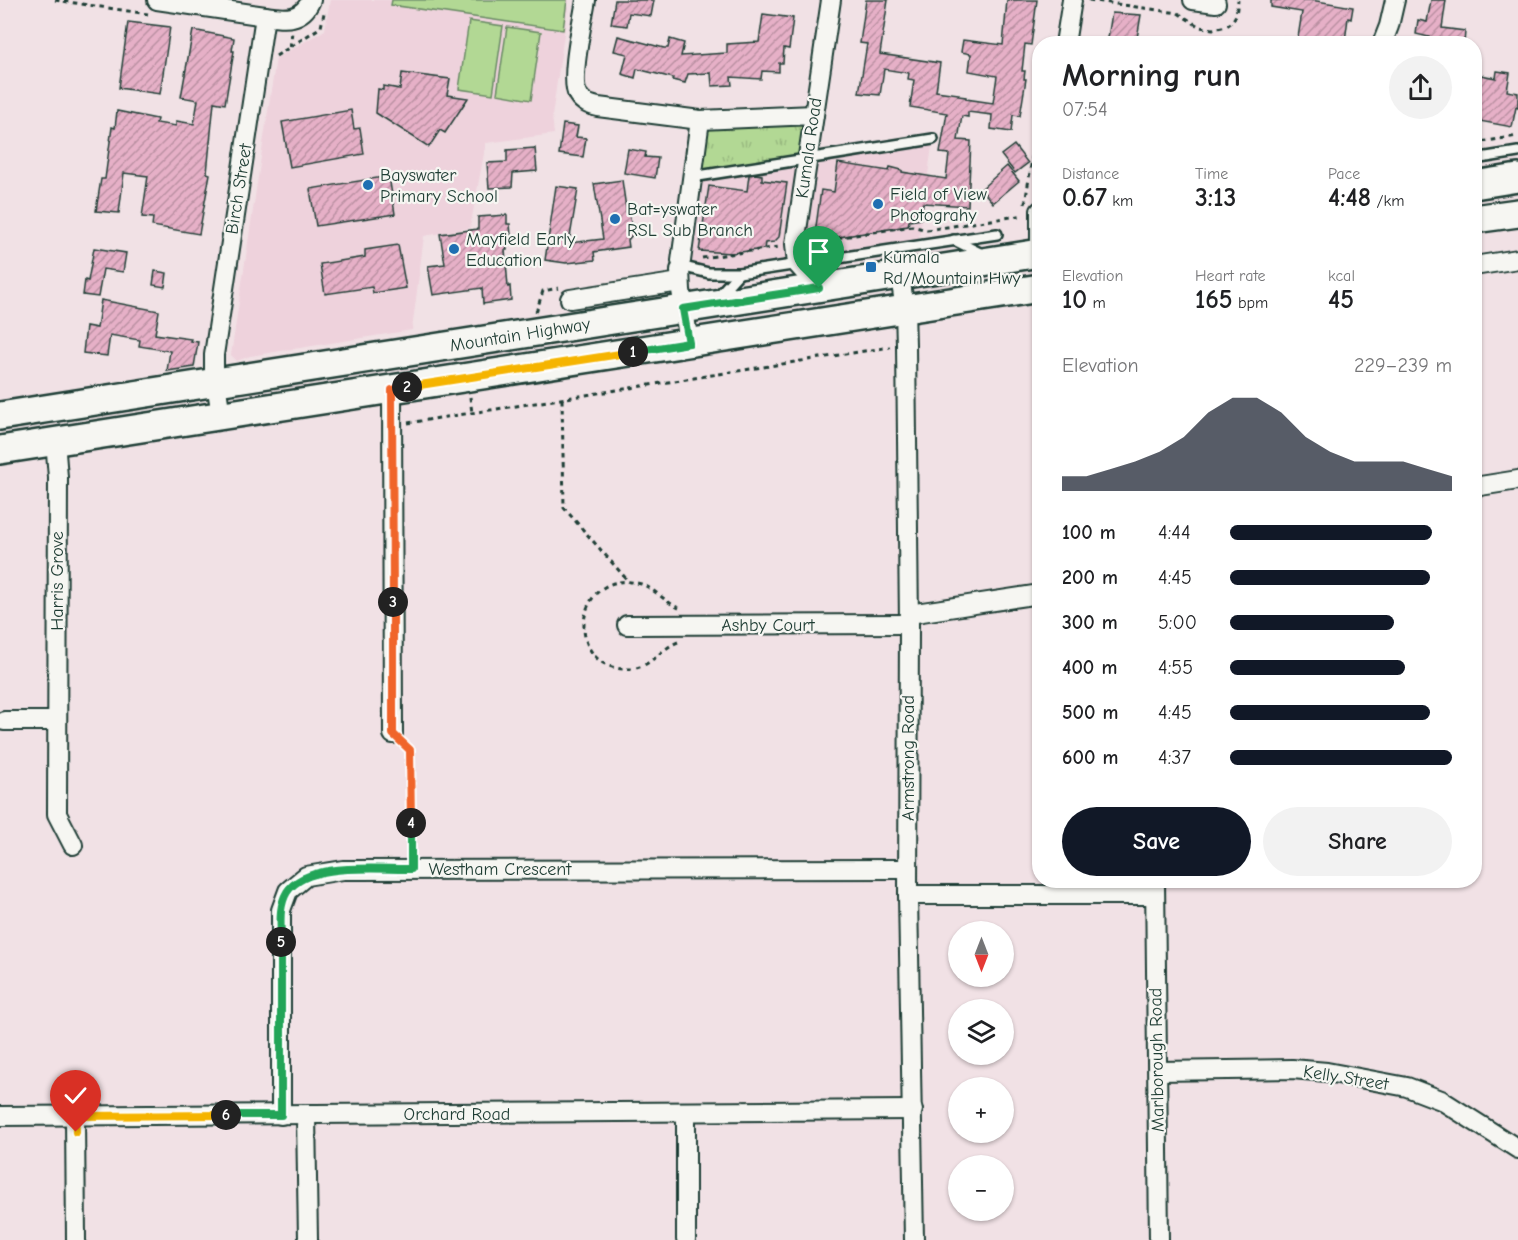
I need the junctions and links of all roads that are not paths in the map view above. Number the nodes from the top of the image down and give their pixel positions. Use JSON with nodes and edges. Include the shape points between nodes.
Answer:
{"nodes":[{"id":1,"x":157,"y":0,"type":"edge"},
{"id":2,"x":586,"y":0,"type":"edge"},
{"id":3,"x":831,"y":0,"type":"edge"},
{"id":4,"x":1072,"y":0,"type":"edge"},
{"id":5,"x":1193,"y":0,"type":"edge"},
{"id":6,"x":1395,"y":0,"type":"edge"},
{"id":7,"x":1216,"y":3,"type":"dead end"},
{"id":8,"x":318,"y":4,"type":"edge"},
{"id":9,"x":266,"y":16,"type":"junction"},
{"id":10,"x":1066,"y":36,"type":"edge"},
{"id":11,"x":1385,"y":36,"type":"edge"},
{"id":12,"x":814,"y":115,"type":"junction"},
{"id":13,"x":700,"y":120,"type":"junction"},
{"id":14,"x":933,"y":139,"type":"dead end"},
{"id":15,"x":1518,"y":152,"type":"edge"},
{"id":16,"x":1482,"y":158,"type":"edge"},
{"id":17,"x":808,"y":159,"type":"junction"},
{"id":18,"x":692,"y":177,"type":"junction"},
{"id":19,"x":1518,"y":178,"type":"edge"},
{"id":20,"x":1482,"y":184,"type":"edge"},
{"id":21,"x":1518,"y":213,"type":"edge"},
{"id":22,"x":1482,"y":218,"type":"edge"},
{"id":23,"x":997,"y":234,"type":"dead end"},
{"id":24,"x":954,"y":240,"type":"junction"},
{"id":25,"x":1032,"y":254,"type":"edge"},
{"id":26,"x":1518,"y":259,"type":"edge"},
{"id":27,"x":993,"y":261,"type":"junction"},
{"id":28,"x":797,"y":264,"type":"junction"},
{"id":29,"x":1482,"y":265,"type":"edge"},
{"id":30,"x":684,"y":267,"type":"junction"},
{"id":31,"x":739,"y":273,"type":"junction"},
{"id":32,"x":900,"y":276,"type":"junction"},
{"id":33,"x":819,"y":288,"type":"junction"},
{"id":34,"x":1032,"y":289,"type":"edge"},
{"id":35,"x":570,"y":293,"type":"road end"},
{"id":36,"x":710,"y":305,"type":"junction"},
{"id":37,"x":683,"y":309,"type":"junction"},
{"id":38,"x":905,"y":310,"type":"junction"},
{"id":39,"x":689,"y":343,"type":"junction"},
{"id":40,"x":216,"y":382,"type":"junction"},
{"id":41,"x":392,"y":390,"type":"junction"},
{"id":42,"x":0,"y":416,"type":"edge"},
{"id":43,"x":221,"y":416,"type":"junction"},
{"id":44,"x":55,"y":441,"type":"junction"},
{"id":45,"x":0,"y":450,"type":"edge"},
{"id":46,"x":1518,"y":480,"type":"edge"},
{"id":47,"x":1482,"y":486,"type":"edge"},
{"id":48,"x":1032,"y":596,"type":"edge"},
{"id":49,"x":909,"y":619,"type":"junction"},
{"id":50,"x":627,"y":625,"type":"dead end"},
{"id":51,"x":4,"y":721,"type":"dead end"},
{"id":52,"x":57,"y":721,"type":"junction"},
{"id":53,"x":393,"y":734,"type":"road end"},
{"id":54,"x":73,"y":845,"type":"dead end"},
{"id":55,"x":908,"y":869,"type":"junction"},
{"id":56,"x":1155,"y":888,"type":"edge"},
{"id":57,"x":908,"y":895,"type":"junction"},
{"id":58,"x":1158,"y":1071,"type":"junction"},
{"id":59,"x":913,"y":1110,"type":"junction"},
{"id":60,"x":686,"y":1113,"type":"junction"},
{"id":61,"x":281,"y":1115,"type":"junction"},
{"id":62,"x":306,"y":1115,"type":"junction"},
{"id":63,"x":0,"y":1116,"type":"edge"},
{"id":64,"x":75,"y":1116,"type":"junction"},
{"id":65,"x":1518,"y":1149,"type":"edge"},
{"id":66,"x":76,"y":1240,"type":"edge"},
{"id":67,"x":308,"y":1240,"type":"edge"},
{"id":68,"x":686,"y":1240,"type":"edge"},
{"id":69,"x":914,"y":1240,"type":"edge"},
{"id":70,"x":1159,"y":1240,"type":"edge"}],
"edges":[{"from":1,"to":9,"type":"street"},
{"from":2,"to":13,"type":"street","via":[[575,84],[584,102]]},
{"from":3,"to":12,"type":"street","name":"Kumala Road"},
{"from":4,"to":10,"type":"street"},
{"from":5,"to":7,"type":"street"},
{"from":6,"to":11,"type":"street"},
{"from":8,"to":9,"type":"street","via":[[294,17]]},
{"from":9,"to":40,"type":"street","name":"Birch Street","via":[[214,355]]},
{"from":12,"to":13,"type":"street"},
{"from":12,"to":17,"type":"street","name":"Kumala Road"},
{"from":13,"to":18,"type":"street"},
{"from":14,"to":17,"type":"lane"},
{"from":15,"to":16,"type":"lane"},
{"from":17,"to":18,"type":"lane"},
{"from":17,"to":28,"type":"street","name":"Kumala Road","via":[[795,244]]},
{"from":18,"to":30,"type":"street"},
{"from":19,"to":20,"type":"main road"},
{"from":21,"to":22,"type":"main road"},
{"from":23,"to":24,"type":"lane","name":"Mountain Highway"},
{"from":24,"to":27,"type":"lane"},
{"from":24,"to":28,"type":"lane","name":"Mountain Highway"},
{"from":25,"to":27,"type":"main road","name":"Mountain Highway"},
{"from":26,"to":29,"type":"street"},
{"from":27,"to":32,"type":"main road","name":"Mountain Highway"},
{"from":28,"to":31,"type":"lane","name":"Mountain Highway"},
{"from":28,"to":33,"type":"street"},
{"from":30,"to":31,"type":"lane","name":"Mountain Highway","via":[[709,273]]},
{"from":30,"to":35,"type":"street","name":"Mountain Highway"},
{"from":30,"to":37,"type":"street"},
{"from":31,"to":36,"type":"lane"},
{"from":32,"to":33,"type":"main road","name":"Mountain Highway"},
{"from":32,"to":38,"type":"street","name":"Armstrong Road"},
{"from":33,"to":36,"type":"main road","name":"Mountain Highway"},
{"from":34,"to":38,"type":"main road","name":"Mountain Highway"},
{"from":36,"to":37,"type":"main road","name":"Mountain Highway"},
{"from":37,"to":39,"type":"street"},
{"from":37,"to":40,"type":"main road","name":"Mountain Highway"},
{"from":38,"to":39,"type":"main road","name":"Mountain Highway"},
{"from":38,"to":49,"type":"street","name":"Armstrong Road"},
{"from":39,"to":41,"type":"main road","name":"Mountain Highway"},
{"from":40,"to":42,"type":"main road","name":"Mountain Highway"},
{"from":40,"to":43,"type":"street","name":"Birch Street"},
{"from":41,"to":43,"type":"main road","name":"Mountain Highway"},
{"from":41,"to":53,"type":"street"},
{"from":43,"to":44,"type":"main road","name":"Mountain Highway"},
{"from":44,"to":45,"type":"main road","name":"Mountain Highway"},
{"from":44,"to":52,"type":"street","name":"Harris Grove"},
{"from":46,"to":47,"type":"street"},
{"from":48,"to":49,"type":"street","name":"Ashby Court"},
{"from":49,"to":50,"type":"street","name":"Ashby Court"},
{"from":49,"to":55,"type":"street","name":"Armstrong Road"},
{"from":51,"to":52,"type":"street"},
{"from":52,"to":54,"type":"street","name":"Harris Grove","via":[[57,814]]},
{"from":55,"to":57,"type":"street","name":"Armstrong Road"},
{"from":55,"to":61,"type":"street","name":"Westham Crescent","via":[[411,869],[306,876],[288,891],[280,910]]},
{"from":56,"to":57,"type":"street"},
{"from":56,"to":58,"type":"street","name":"Marlborough Road"},
{"from":57,"to":59,"type":"street","name":"Armstrong Road"},
{"from":58,"to":65,"type":"street","name":"Kelly Street","via":[[1292,1069],[1407,1088],[1441,1100]]},
{"from":58,"to":70,"type":"street","name":"Marlborough Road"},
{"from":59,"to":60,"type":"street","name":"Orchard Road"},
{"from":59,"to":69,"type":"street","name":"Armstrong Road"},
{"from":60,"to":62,"type":"street","name":"Orchard Road"},
{"from":60,"to":68,"type":"street"},
{"from":61,"to":62,"type":"street","name":"Orchard Road"},
{"from":61,"to":64,"type":"street","name":"Orchard Road"},
{"from":62,"to":67,"type":"street"},
{"from":63,"to":64,"type":"street","name":"Orchard Road"},
{"from":64,"to":66,"type":"street"}]}
